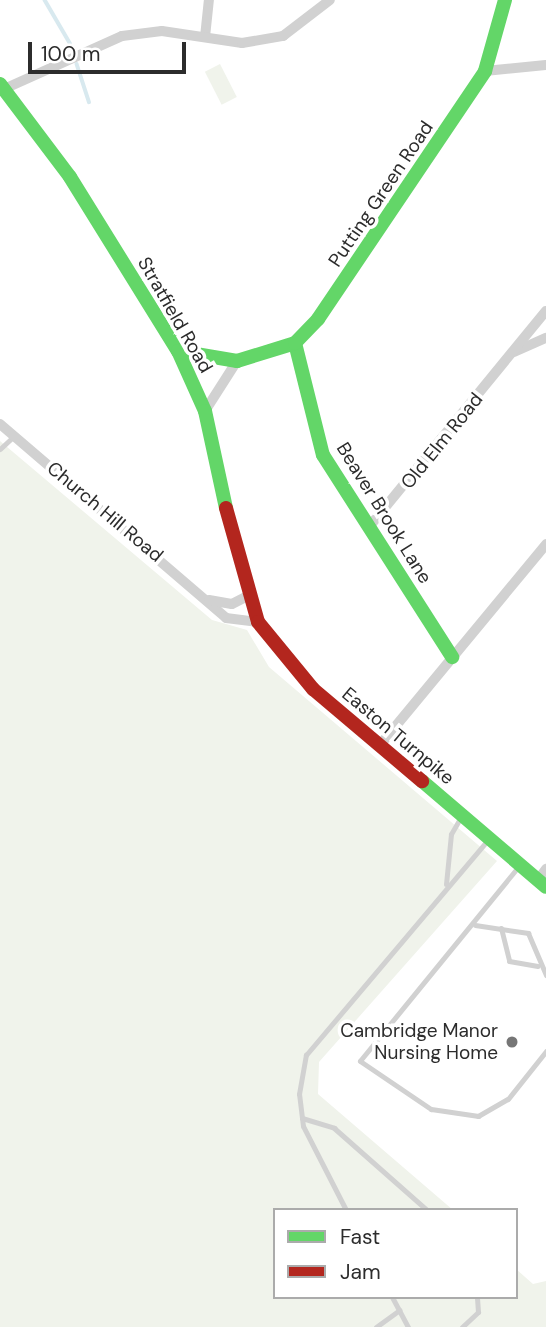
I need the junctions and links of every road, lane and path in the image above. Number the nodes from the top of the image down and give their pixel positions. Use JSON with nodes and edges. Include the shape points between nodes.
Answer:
{"nodes":[{"id":1,"x":209,"y":0,"type":"edge"},
{"id":2,"x":330,"y":0,"type":"edge"},
{"id":3,"x":505,"y":0,"type":"edge"},
{"id":4,"x":205,"y":37,"type":"junction"},
{"id":5,"x":546,"y":65,"type":"edge"},
{"id":6,"x":485,"y":71,"type":"junction"},
{"id":7,"x":2,"y":87,"type":"edge"},
{"id":8,"x":546,"y":311,"type":"edge"},
{"id":9,"x":546,"y":338,"type":"edge"},
{"id":10,"x":295,"y":343,"type":"junction"},
{"id":11,"x":178,"y":351,"type":"junction"},
{"id":12,"x":512,"y":353,"type":"junction"},
{"id":13,"x":237,"y":361,"type":"junction"},
{"id":14,"x":205,"y":411,"type":"junction"},
{"id":15,"x":0,"y":424,"type":"edge"},
{"id":16,"x":14,"y":436,"type":"junction"},
{"id":17,"x":0,"y":449,"type":"edge"},
{"id":18,"x":369,"y":527,"type":"junction"},
{"id":19,"x":546,"y":544,"type":"edge"},
{"id":20,"x":248,"y":596,"type":"junction"},
{"id":21,"x":209,"y":600,"type":"junction"},
{"id":22,"x":258,"y":622,"type":"junction"},
{"id":23,"x":452,"y":657,"type":"junction"},
{"id":24,"x":380,"y":745,"type":"junction"},
{"id":25,"x":462,"y":815,"type":"junction"},
{"id":26,"x":490,"y":838,"type":"junction"},
{"id":27,"x":520,"y":864,"type":"junction"},
{"id":28,"x":543,"y":878,"type":"edge"},
{"id":29,"x":446,"y":884,"type":"junction"},
{"id":30,"x":475,"y":925,"type":"junction"},
{"id":31,"x":501,"y":928,"type":"junction"},
{"id":32,"x":538,"y":967,"type":"junction"},
{"id":33,"x":546,"y":975,"type":"edge"},
{"id":34,"x":546,"y":1051,"type":"edge"},
{"id":35,"x":302,"y":1118,"type":"junction"},
{"id":36,"x":345,"y":1208,"type":"edge"},
{"id":37,"x":424,"y":1208,"type":"edge"},
{"id":38,"x":393,"y":1299,"type":"edge"},
{"id":39,"x":477,"y":1299,"type":"edge"},
{"id":40,"x":400,"y":1310,"type":"junction"},
{"id":41,"x":376,"y":1327,"type":"edge"},
{"id":42,"x":408,"y":1327,"type":"edge"},
{"id":43,"x":462,"y":1327,"type":"edge"}],
"edges":[{"from":1,"to":4,"type":"street"},
{"from":2,"to":4,"type":"street","via":[[283,36],[242,43]]},
{"from":3,"to":6,"type":"main road","name":"Putting Green Road"},
{"from":4,"to":7,"type":"street","via":[[162,32],[122,36]]},
{"from":5,"to":6,"type":"street"},
{"from":6,"to":10,"type":"main road","name":"Putting Green Road","via":[[423,170]]},
{"from":7,"to":11,"type":"main road","name":"Stratfield Road","via":[[70,177]]},
{"from":8,"to":12,"type":"street","name":"Old Elm Road"},
{"from":9,"to":12,"type":"street","name":"Old Elm Road"},
{"from":10,"to":13,"type":"main road"},
{"from":10,"to":18,"type":"main road","name":"Beaver Brook Lane","via":[[323,455]]},
{"from":11,"to":13,"type":"main road"},
{"from":11,"to":14,"type":"main road","name":"Stratfield Road"},
{"from":12,"to":18,"type":"street","name":"Old Elm Road"},
{"from":13,"to":14,"type":"street"},
{"from":14,"to":20,"type":"main road","name":"Stratfield Road"},
{"from":15,"to":16,"type":"street","name":"Church Hill Road"},
{"from":16,"to":17,"type":"lane"},
{"from":16,"to":21,"type":"street","name":"Church Hill Road"},
{"from":18,"to":23,"type":"main road","name":"Beaver Brook Lane"},
{"from":19,"to":23,"type":"street"},
{"from":20,"to":21,"type":"street","via":[[232,604]]},
{"from":20,"to":22,"type":"main road","name":"Easton Turnpike"},
{"from":21,"to":22,"type":"street","name":"Church Hill Road","via":[[226,618]]},
{"from":22,"to":24,"type":"main road","name":"Easton Turnpike","via":[[313,689]]},
{"from":23,"to":24,"type":"street"},
{"from":24,"to":25,"type":"main road","name":"Easton Turnpike"},
{"from":25,"to":26,"type":"main road","name":"Easton Turnpike"},
{"from":25,"to":29,"type":"lane","via":[[451,834]]},
{"from":26,"to":27,"type":"main road","name":"Easton Turnpike"},
{"from":26,"to":29,"type":"lane"},
{"from":27,"to":28,"type":"main road","name":"Easton Turnpike"},
{"from":27,"to":30,"type":"lane"},
{"from":29,"to":35,"type":"lane","via":[[309,1048],[300,1083]]},
{"from":30,"to":31,"type":"lane"},
{"from":30,"to":34,"type":"lane","via":[[387,1022],[363,1054],[363,1069],[431,1110],[478,1116],[508,1099]]},
{"from":31,"to":32,"type":"lane","via":[[528,933]]},
{"from":31,"to":32,"type":"lane","via":[[509,961]]},
{"from":32,"to":33,"type":"lane"},
{"from":35,"to":36,"type":"lane"},
{"from":35,"to":37,"type":"lane","via":[[334,1128]]},
{"from":38,"to":40,"type":"lane"},
{"from":39,"to":43,"type":"lane","via":[[478,1312]]},
{"from":40,"to":41,"type":"lane"},
{"from":40,"to":42,"type":"lane"}]}
